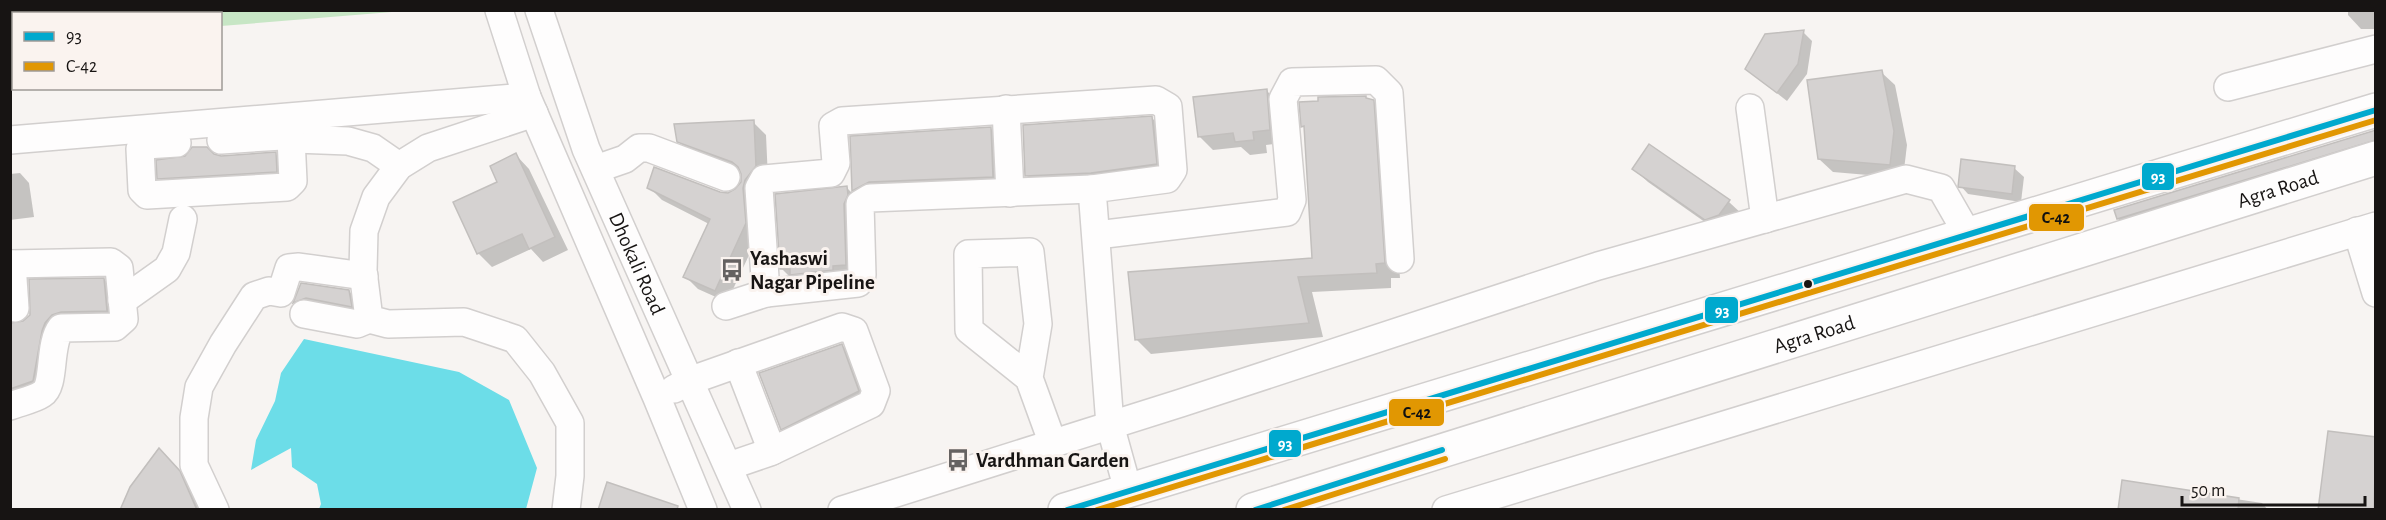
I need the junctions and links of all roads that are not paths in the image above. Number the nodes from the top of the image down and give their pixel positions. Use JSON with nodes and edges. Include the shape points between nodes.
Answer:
{"nodes":[{"id":1,"x":499,"y":10,"type":"edge"},
{"id":2,"x":540,"y":10,"type":"edge"},
{"id":3,"x":2376,"y":49,"type":"edge"},
{"id":4,"x":2228,"y":87,"type":"dead end"},
{"id":5,"x":531,"y":105,"type":"junction"},
{"id":6,"x":1750,"y":108,"type":"dead end"},
{"id":7,"x":1006,"y":109,"type":"junction"},
{"id":8,"x":2376,"y":110,"type":"edge"},
{"id":9,"x":2320,"y":127,"type":"junction"},
{"id":10,"x":291,"y":138,"type":"junction"},
{"id":11,"x":10,"y":140,"type":"edge"},
{"id":12,"x":2376,"y":158,"type":"edge"},
{"id":13,"x":399,"y":166,"type":"junction"},
{"id":14,"x":596,"y":169,"type":"junction"},
{"id":15,"x":2335,"y":170,"type":"junction"},
{"id":16,"x":726,"y":177,"type":"dead end"},
{"id":17,"x":1092,"y":189,"type":"junction"},
{"id":18,"x":1010,"y":193,"type":"junction"},
{"id":19,"x":2040,"y":213,"type":"junction"},
{"id":20,"x":183,"y":219,"type":"dead end"},
{"id":21,"x":1765,"y":219,"type":"junction"},
{"id":22,"x":618,"y":220,"type":"junction"},
{"id":23,"x":2366,"y":229,"type":"edge"},
{"id":24,"x":583,"y":230,"type":"junction"},
{"id":25,"x":1968,"y":234,"type":"junction"},
{"id":26,"x":1097,"y":235,"type":"junction"},
{"id":27,"x":2055,"y":258,"type":"junction"},
{"id":28,"x":1400,"y":259,"type":"dead end"},
{"id":29,"x":11,"y":264,"type":"edge"},
{"id":30,"x":364,"y":276,"type":"junction"},
{"id":31,"x":766,"y":293,"type":"junction"},
{"id":32,"x":2376,"y":293,"type":"edge"},
{"id":33,"x":122,"y":301,"type":"junction"},
{"id":34,"x":726,"y":306,"type":"dead end"},
{"id":35,"x":15,"y":308,"type":"dead end"},
{"id":36,"x":304,"y":314,"type":"dead end"},
{"id":37,"x":369,"y":319,"type":"junction"},
{"id":38,"x":738,"y":363,"type":"junction"},
{"id":39,"x":1029,"y":378,"type":"junction"},
{"id":40,"x":689,"y":381,"type":"junction"},
{"id":41,"x":657,"y":398,"type":"junction"},
{"id":42,"x":10,"y":406,"type":"edge"},
{"id":43,"x":1110,"y":425,"type":"junction"},
{"id":44,"x":1053,"y":444,"type":"junction"},
{"id":45,"x":772,"y":451,"type":"junction"},
{"id":46,"x":729,"y":466,"type":"junction"},
{"id":47,"x":1128,"y":490,"type":"junction"},
{"id":48,"x":215,"y":510,"type":"edge"},
{"id":49,"x":566,"y":510,"type":"edge"},
{"id":50,"x":703,"y":510,"type":"edge"},
{"id":51,"x":747,"y":510,"type":"edge"},
{"id":52,"x":842,"y":510,"type":"edge"},
{"id":53,"x":1065,"y":510,"type":"edge"},
{"id":54,"x":1253,"y":510,"type":"edge"},
{"id":55,"x":1446,"y":510,"type":"edge"}],
"edges":[{"from":1,"to":5,"type":"street","name":"Dhokali Road"},
{"from":2,"to":14,"type":"street","name":"Dhokali Road"},
{"from":3,"to":4,"type":"street"},
{"from":5,"to":11,"type":"street"},
{"from":5,"to":13,"type":"street","via":[[428,148]]},
{"from":5,"to":24,"type":"street","name":"Dhokali Road"},
{"from":6,"to":21,"type":"street"},
{"from":7,"to":17,"type":"street","via":[[1156,100],[1168,107],[1173,170],[1167,179]]},
{"from":7,"to":18,"type":"street"},
{"from":7,"to":31,"type":"street","via":[[842,122],[833,126],[836,163],[831,173],[764,179],[759,188]]},
{"from":8,"to":9,"type":"highway"},
{"from":9,"to":15,"type":"highway"},
{"from":9,"to":19,"type":"highway"},
{"from":10,"to":10,"type":"street","via":[[145,144],[140,149],[142,190],[147,195],[287,187],[293,181]]},
{"from":10,"to":13,"type":"street","via":[[348,141],[373,148]]},
{"from":12,"to":15,"type":"highway","name":"Agra Road"},
{"from":13,"to":30,"type":"street","via":[[376,197],[364,231]]},
{"from":14,"to":16,"type":"street","via":[[625,159],[639,148],[649,148]]},
{"from":14,"to":22,"type":"street","name":"Dhokali Road"},
{"from":15,"to":27,"type":"highway","name":"Agra Road"},
{"from":17,"to":18,"type":"street"},
{"from":17,"to":26,"type":"street"},
{"from":18,"to":31,"type":"street","via":[[870,198],[860,204],[862,275],[858,283]]},
{"from":19,"to":25,"type":"highway"},
{"from":19,"to":27,"type":"highway"},
{"from":20,"to":33,"type":"street","via":[[176,253],[167,269]]},
{"from":21,"to":25,"type":"street","via":[[1906,180],[1941,188]]},
{"from":21,"to":43,"type":"street","via":[[1598,266]]},
{"from":22,"to":24,"type":"street"},
{"from":22,"to":40,"type":"street","name":"Dhokali Road"},
{"from":23,"to":32,"type":"street"},
{"from":23,"to":55,"type":"street"},
{"from":24,"to":41,"type":"street","name":"Dhokali Road"},
{"from":25,"to":47,"type":"highway"},
{"from":26,"to":28,"type":"street","via":[[1287,212],[1292,200],[1283,99],[1292,82],[1376,80],[1389,93]]},
{"from":26,"to":43,"type":"street"},
{"from":27,"to":54,"type":"highway","name":"Agra Road"},
{"from":29,"to":33,"type":"street","via":[[111,262],[119,268]]},
{"from":29,"to":35,"type":"street"},
{"from":30,"to":37,"type":"street"},
{"from":30,"to":48,"type":"street","via":[[289,268],[281,293],[269,291],[254,296],[223,344],[199,387],[194,418],[194,465]]},
{"from":31,"to":34,"type":"street"},
{"from":33,"to":42,"type":"street","via":[[124,319],[116,327],[61,328],[54,337],[50,384],[44,393]]},
{"from":36,"to":37,"type":"street","via":[[357,324]]},
{"from":37,"to":49,"type":"street","via":[[388,324],[464,322],[515,339],[542,374],[570,423]]},
{"from":38,"to":40,"type":"street"},
{"from":38,"to":45,"type":"street"},
{"from":38,"to":45,"type":"street","via":[[842,327],[854,331],[876,391],[871,404]]},
{"from":39,"to":39,"type":"street","via":[[969,330],[968,254],[1030,252],[1038,324]]},
{"from":39,"to":44,"type":"street"},
{"from":40,"to":41,"type":"street"},
{"from":40,"to":46,"type":"street","name":"Dhokali Road"},
{"from":41,"to":50,"type":"street","name":"Dhokali Road"},
{"from":43,"to":44,"type":"street"},
{"from":43,"to":47,"type":"street"},
{"from":44,"to":52,"type":"street"},
{"from":45,"to":46,"type":"street"},
{"from":46,"to":51,"type":"street","name":"Dhokali Road"},
{"from":47,"to":53,"type":"highway"}]}
